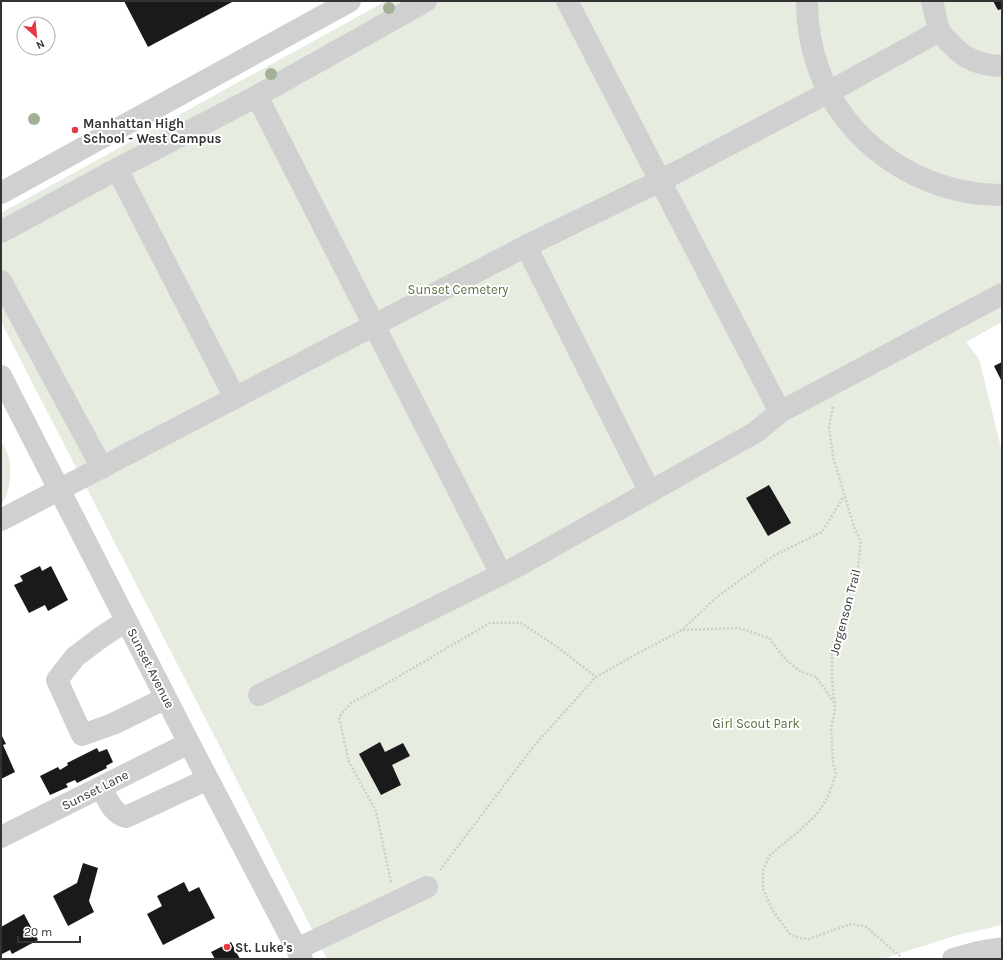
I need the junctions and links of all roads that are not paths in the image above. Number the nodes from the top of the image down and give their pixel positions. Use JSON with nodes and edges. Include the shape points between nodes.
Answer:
{"nodes":[{"id":1,"x":350,"y":1,"type":"edge"},
{"id":2,"x":426,"y":1,"type":"edge"},
{"id":3,"x":567,"y":1,"type":"edge"},
{"id":4,"x":807,"y":1,"type":"edge"},
{"id":5,"x":932,"y":1,"type":"edge"},
{"id":6,"x":939,"y":31,"type":"junction"},
{"id":7,"x":1002,"y":66,"type":"edge"},
{"id":8,"x":829,"y":92,"type":"junction"},
{"id":9,"x":257,"y":96,"type":"junction"},
{"id":10,"x":117,"y":169,"type":"junction"},
{"id":11,"x":660,"y":181,"type":"junction"},
{"id":12,"x":1,"y":193,"type":"edge"},
{"id":13,"x":1002,"y":195,"type":"edge"},
{"id":14,"x":1,"y":232,"type":"edge"},
{"id":15,"x":526,"y":246,"type":"junction"},
{"id":16,"x":1,"y":281,"type":"edge"},
{"id":17,"x":1002,"y":294,"type":"edge"},
{"id":18,"x":374,"y":326,"type":"junction"},
{"id":19,"x":1,"y":376,"type":"edge"},
{"id":20,"x":236,"y":398,"type":"junction"},
{"id":21,"x":10,"y":410,"type":"edge"},
{"id":22,"x":780,"y":412,"type":"junction"},
{"id":23,"x":102,"y":468,"type":"junction"},
{"id":24,"x":59,"y":490,"type":"junction"},
{"id":25,"x":650,"y":492,"type":"junction"},
{"id":26,"x":1,"y":520,"type":"edge"},
{"id":27,"x":501,"y":574,"type":"junction"},
{"id":28,"x":126,"y":621,"type":"junction"},
{"id":29,"x":259,"y":695,"type":"dead end"},
{"id":30,"x":166,"y":698,"type":"junction"},
{"id":31,"x":189,"y":743,"type":"junction"},
{"id":32,"x":208,"y":779,"type":"junction"},
{"id":33,"x":101,"y":788,"type":"junction"},
{"id":34,"x":1,"y":837,"type":"edge"},
{"id":35,"x":427,"y":887,"type":"road end"},
{"id":36,"x":1002,"y":948,"type":"edge"},
{"id":37,"x":300,"y":954,"type":"edge"},
{"id":38,"x":953,"y":959,"type":"edge"}],
"edges":[{"from":1,"to":12,"type":"street"},
{"from":2,"to":9,"type":"street"},
{"from":3,"to":11,"type":"street"},
{"from":4,"to":8,"type":"street","via":[[811,44]]},
{"from":5,"to":6,"type":"street"},
{"from":6,"to":7,"type":"street","via":[[959,54],[983,65]]},
{"from":6,"to":8,"type":"street"},
{"from":8,"to":11,"type":"street"},
{"from":8,"to":13,"type":"street","via":[[841,113],[857,132],[875,150],[896,165],[942,186],[966,192]]},
{"from":9,"to":10,"type":"street"},
{"from":9,"to":18,"type":"street"},
{"from":10,"to":14,"type":"street"},
{"from":10,"to":20,"type":"street"},
{"from":11,"to":15,"type":"street"},
{"from":11,"to":22,"type":"street"},
{"from":15,"to":18,"type":"street"},
{"from":15,"to":25,"type":"street"},
{"from":16,"to":23,"type":"street"},
{"from":17,"to":22,"type":"street"},
{"from":18,"to":20,"type":"street"},
{"from":18,"to":27,"type":"street"},
{"from":19,"to":21,"type":"street","name":"Sunset Avenue"},
{"from":20,"to":23,"type":"street"},
{"from":21,"to":24,"type":"street","name":"Sunset Avenue"},
{"from":22,"to":25,"type":"street","via":[[756,432]]},
{"from":23,"to":24,"type":"street"},
{"from":24,"to":26,"type":"street"},
{"from":24,"to":28,"type":"street","name":"Sunset Avenue"},
{"from":25,"to":27,"type":"street"},
{"from":27,"to":29,"type":"street"},
{"from":28,"to":30,"type":"street","name":"Sunset Avenue"},
{"from":28,"to":30,"type":"street","via":[[75,657],[57,680],[82,735],[113,724]]},
{"from":30,"to":31,"type":"street","name":"Sunset Avenue"},
{"from":31,"to":32,"type":"street","name":"Sunset Avenue"},
{"from":31,"to":33,"type":"street","name":"Sunset Lane"},
{"from":32,"to":33,"type":"street","via":[[126,817],[114,810]]},
{"from":32,"to":37,"type":"street","name":"Sunset Avenue"},
{"from":33,"to":34,"type":"street","name":"Sunset Lane"},
{"from":35,"to":37,"type":"street"},
{"from":36,"to":38,"type":"street"}]}
